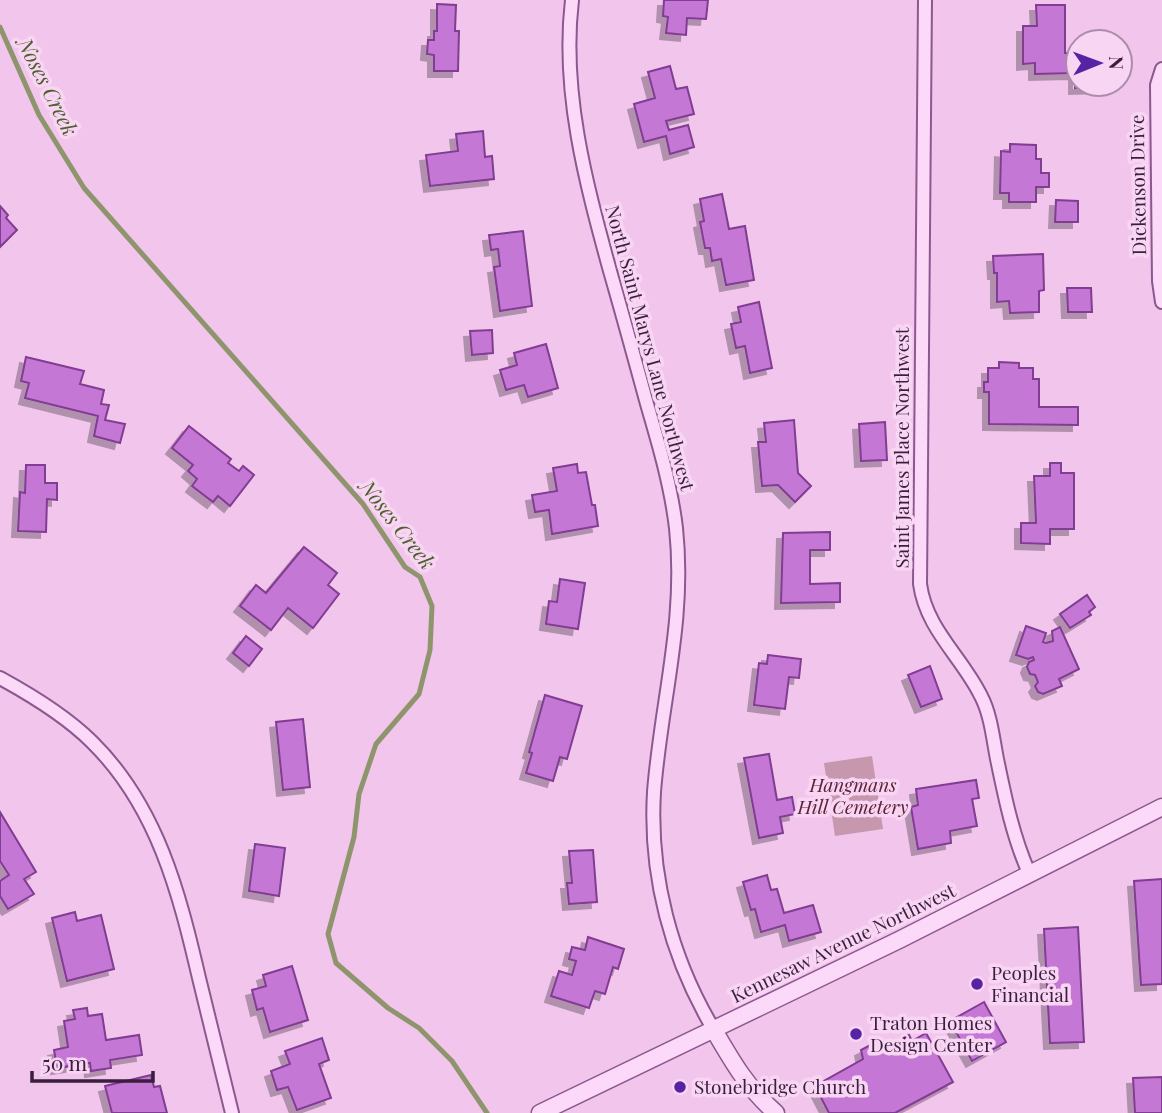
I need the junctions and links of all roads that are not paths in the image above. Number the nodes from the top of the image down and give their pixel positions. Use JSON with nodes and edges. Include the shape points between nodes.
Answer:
{"nodes":[{"id":1,"x":572,"y":0,"type":"edge"},
{"id":2,"x":925,"y":0,"type":"edge"},
{"id":3,"x":1162,"y":69,"type":"edge"},
{"id":4,"x":1162,"y":302,"type":"edge"},
{"id":5,"x":0,"y":678,"type":"edge"},
{"id":6,"x":1162,"y":807,"type":"edge"},
{"id":7,"x":1028,"y":873,"type":"junction"},
{"id":8,"x":714,"y":1030,"type":"junction"},
{"id":9,"x":232,"y":1113,"type":"edge"},
{"id":10,"x":540,"y":1113,"type":"edge"},
{"id":11,"x":776,"y":1113,"type":"edge"}],
"edges":[{"from":1,"to":8,"type":"street","name":"North Saint Marys Lane Northwest","via":[[572,93],[586,183],[665,465],[676,530],[678,617],[654,789],[655,857],[669,931]]},
{"from":2,"to":7,"type":"street","name":"Saint James Place Northwest","via":[[920,584],[934,626],[983,698],[1003,791]]},
{"from":3,"to":4,"type":"street","name":"Dickenson Drive","via":[[1157,85]]},
{"from":5,"to":9,"type":"street","via":[[60,715],[93,743],[134,796],[157,836],[184,914]]},
{"from":6,"to":7,"type":"street","name":"Kennesaw Avenue Northwest"},
{"from":7,"to":8,"type":"street","name":"Kennesaw Avenue Northwest"},
{"from":8,"to":10,"type":"street","name":"Kennesaw Avenue Northwest"},
{"from":8,"to":11,"type":"street","via":[[745,1082]]}]}
